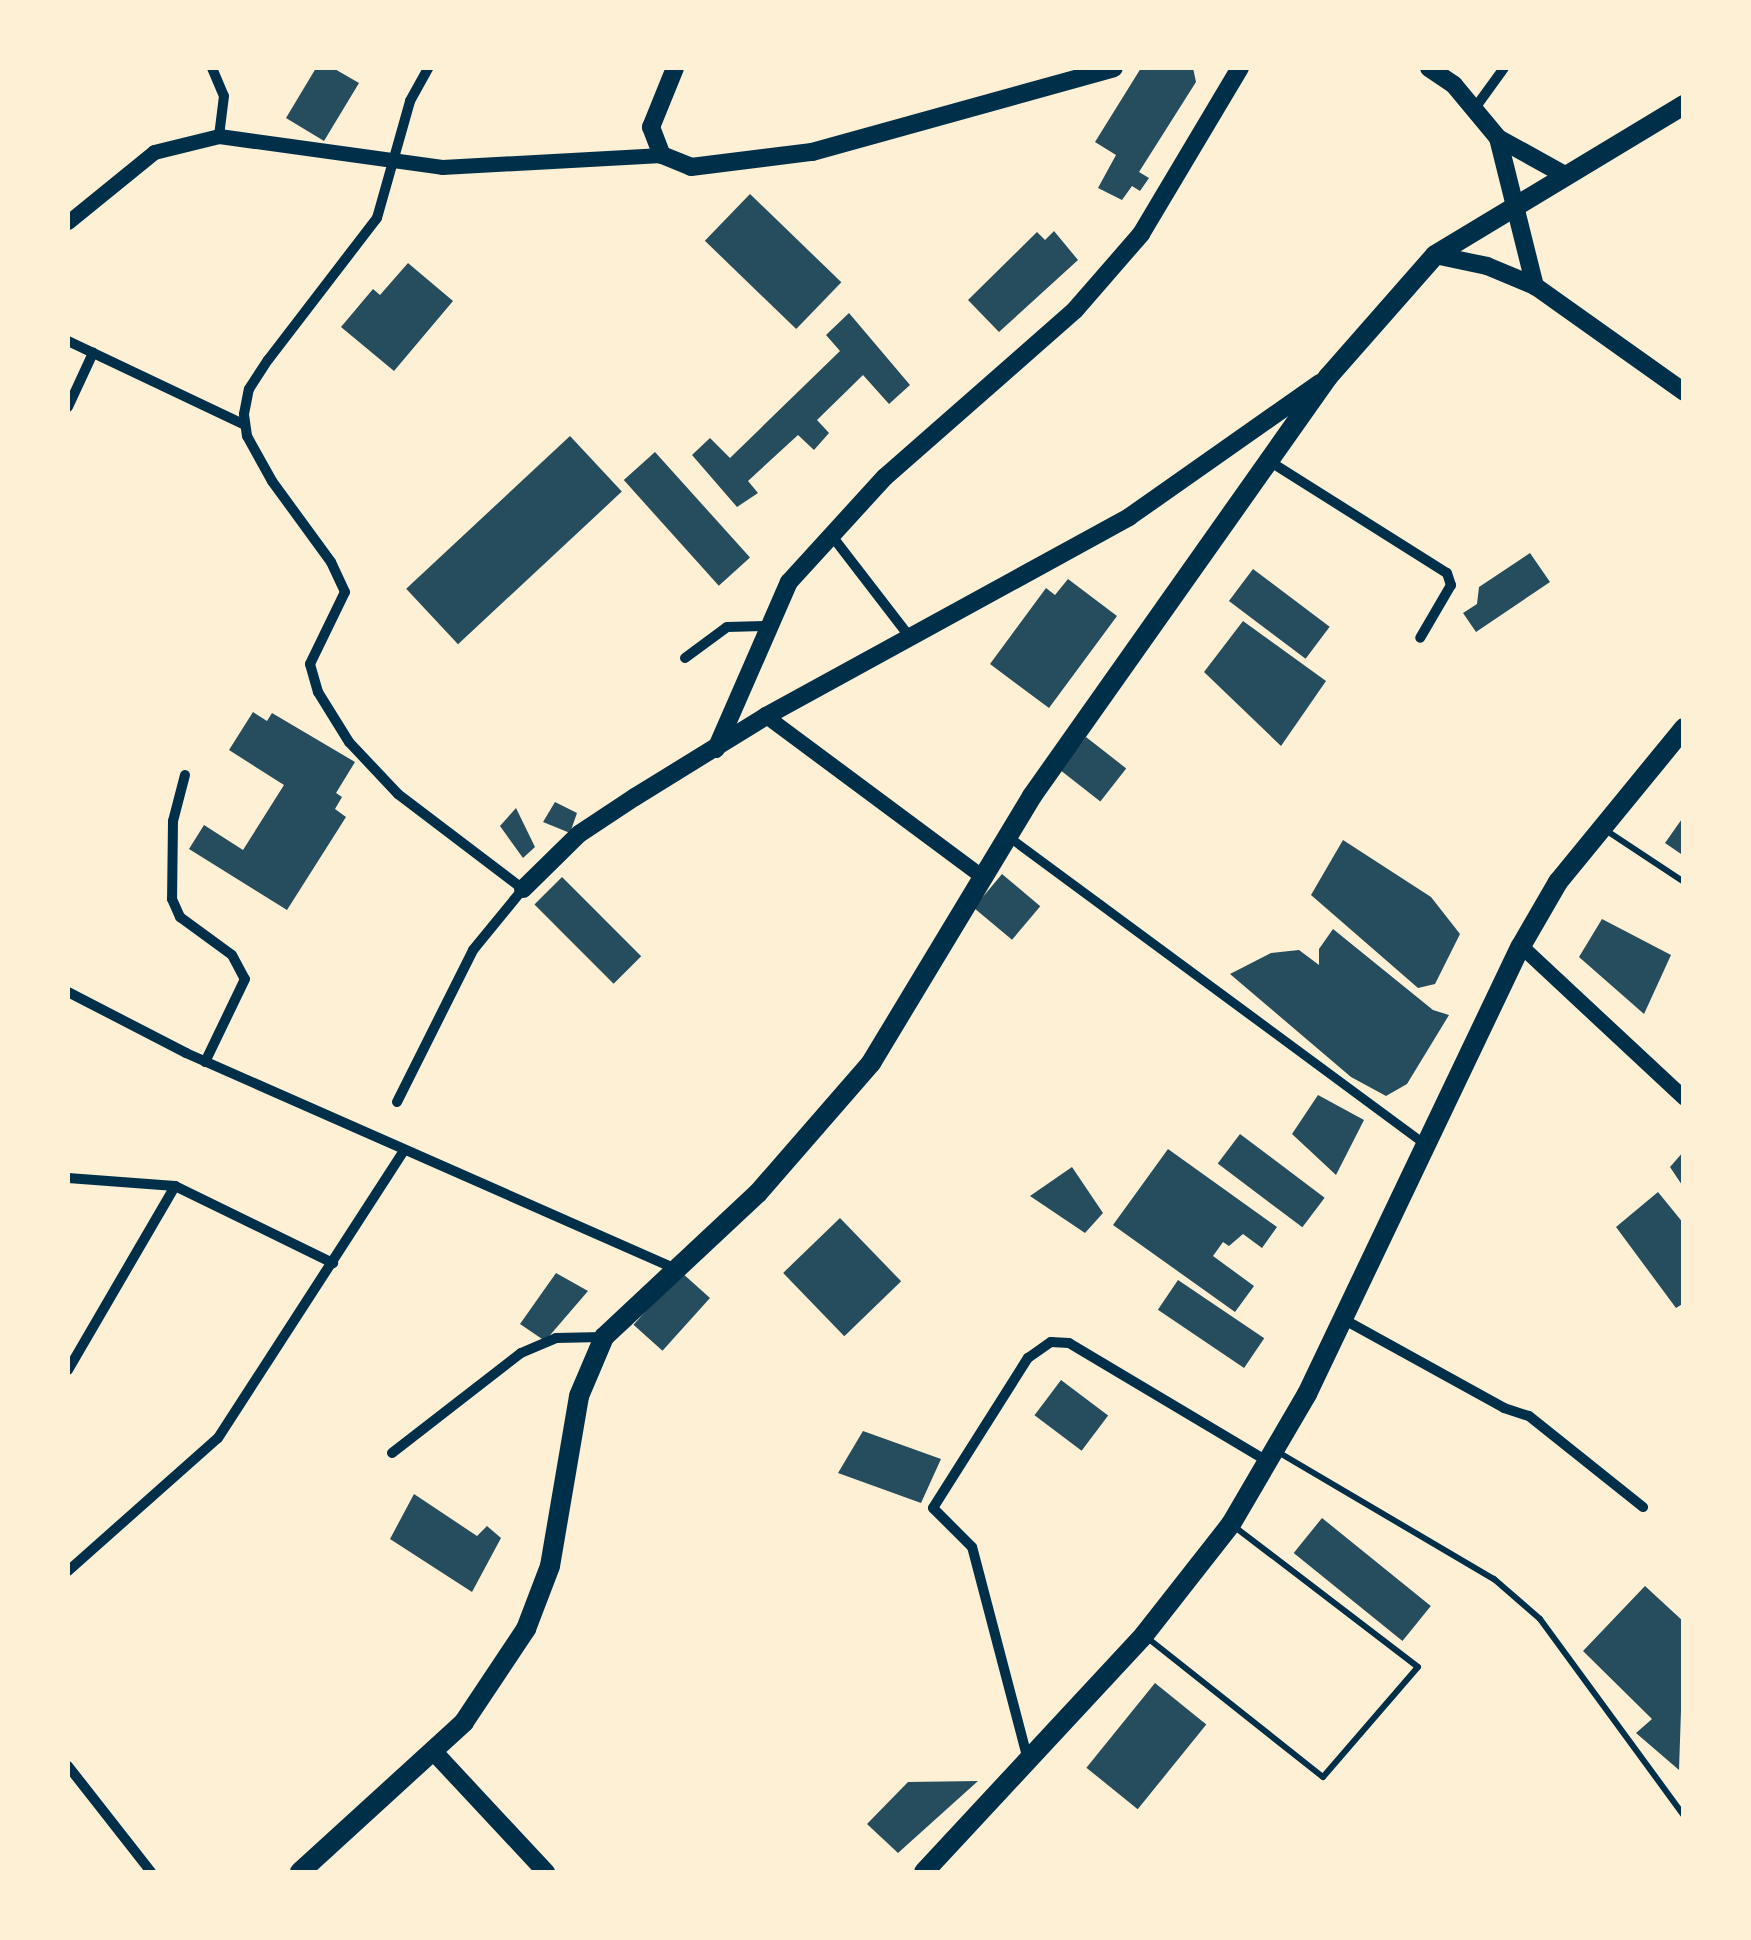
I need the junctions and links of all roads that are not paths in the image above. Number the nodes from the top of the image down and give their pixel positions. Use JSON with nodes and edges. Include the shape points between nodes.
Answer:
{"nodes":[{"id":1,"x":212,"y":68,"type":"edge"},
{"id":2,"x":428,"y":68,"type":"edge"},
{"id":3,"x":676,"y":68,"type":"edge"},
{"id":4,"x":1114,"y":68,"type":"edge"},
{"id":5,"x":1240,"y":68,"type":"edge"},
{"id":6,"x":1428,"y":68,"type":"edge"},
{"id":7,"x":1504,"y":68,"type":"edge"},
{"id":8,"x":1684,"y":105,"type":"edge"},
{"id":9,"x":1475,"y":108,"type":"junction"},
{"id":10,"x":220,"y":136,"type":"junction"},
{"id":11,"x":1498,"y":138,"type":"junction"},
{"id":12,"x":662,"y":155,"type":"junction"},
{"id":13,"x":394,"y":160,"type":"junction"},
{"id":14,"x":1563,"y":174,"type":"junction"},
{"id":15,"x":1510,"y":205,"type":"junction"},
{"id":16,"x":68,"y":222,"type":"edge"},
{"id":17,"x":1435,"y":255,"type":"junction"},
{"id":18,"x":1535,"y":286,"type":"junction"},
{"id":19,"x":68,"y":341,"type":"edge"},
{"id":20,"x":94,"y":353,"type":"junction"},
{"id":21,"x":1328,"y":377,"type":"junction"},
{"id":22,"x":1684,"y":392,"type":"edge"},
{"id":23,"x":68,"y":407,"type":"edge"},
{"id":24,"x":246,"y":425,"type":"junction"},
{"id":25,"x":1269,"y":461,"type":"junction"},
{"id":26,"x":832,"y":536,"type":"junction"},
{"id":27,"x":767,"y":626,"type":"junction"},
{"id":28,"x":909,"y":636,"type":"junction"},
{"id":29,"x":1420,"y":638,"type":"dead end"},
{"id":30,"x":685,"y":658,"type":"dead end"},
{"id":31,"x":766,"y":716,"type":"junction"},
{"id":32,"x":1684,"y":728,"type":"edge"},
{"id":33,"x":716,"y":749,"type":"junction"},
{"id":34,"x":184,"y":774,"type":"dead end"},
{"id":35,"x":1602,"y":828,"type":"junction"},
{"id":36,"x":1009,"y":837,"type":"junction"},
{"id":37,"x":983,"y":877,"type":"junction"},
{"id":38,"x":1684,"y":882,"type":"edge"},
{"id":39,"x":524,"y":890,"type":"junction"},
{"id":40,"x":1521,"y":946,"type":"junction"},
{"id":41,"x":68,"y":992,"type":"edge"},
{"id":42,"x":205,"y":1062,"type":"junction"},
{"id":43,"x":1684,"y":1098,"type":"edge"},
{"id":44,"x":397,"y":1102,"type":"dead end"},
{"id":45,"x":1426,"y":1144,"type":"junction"},
{"id":46,"x":404,"y":1151,"type":"junction"},
{"id":47,"x":68,"y":1178,"type":"edge"},
{"id":48,"x":175,"y":1186,"type":"junction"},
{"id":49,"x":333,"y":1263,"type":"junction"},
{"id":50,"x":676,"y":1269,"type":"junction"},
{"id":51,"x":1342,"y":1319,"type":"junction"},
{"id":52,"x":604,"y":1337,"type":"junction"},
{"id":53,"x":68,"y":1370,"type":"edge"},
{"id":54,"x":392,"y":1453,"type":"dead end"},
{"id":55,"x":1273,"y":1457,"type":"junction"},
{"id":56,"x":1643,"y":1507,"type":"dead end"},
{"id":57,"x":1231,"y":1524,"type":"junction"},
{"id":58,"x":68,"y":1570,"type":"edge"},
{"id":59,"x":1144,"y":1635,"type":"junction"},
{"id":60,"x":433,"y":1751,"type":"junction"},
{"id":61,"x":1028,"y":1760,"type":"junction"},
{"id":62,"x":68,"y":1766,"type":"edge"},
{"id":63,"x":1684,"y":1816,"type":"edge"},
{"id":64,"x":151,"y":1872,"type":"edge"},
{"id":65,"x":300,"y":1872,"type":"edge"},
{"id":66,"x":546,"y":1872,"type":"edge"},
{"id":67,"x":924,"y":1872,"type":"edge"}],
"edges":[{"from":1,"to":10,"type":"street","via":[[224,96]]},
{"from":2,"to":13,"type":"street"},
{"from":3,"to":12,"type":"main road","via":[[651,127]]},
{"from":4,"to":12,"type":"main road","via":[[812,152],[707,167]]},
{"from":5,"to":26,"type":"main road","via":[[1142,234],[1075,310],[885,477]]},
{"from":6,"to":9,"type":"main road"},
{"from":7,"to":9,"type":"street"},
{"from":8,"to":14,"type":"highway"},
{"from":9,"to":11,"type":"main road"},
{"from":10,"to":13,"type":"street"},
{"from":10,"to":16,"type":"street","via":[[154,152]]},
{"from":11,"to":14,"type":"main road"},
{"from":11,"to":15,"type":"main road"},
{"from":12,"to":13,"type":"street","via":[[442,167]]},
{"from":13,"to":24,"type":"street","via":[[377,218],[249,389]]},
{"from":14,"to":15,"type":"highway"},
{"from":15,"to":17,"type":"highway"},
{"from":15,"to":18,"type":"main road"},
{"from":17,"to":18,"type":"main road"},
{"from":17,"to":21,"type":"highway"},
{"from":18,"to":22,"type":"main road"},
{"from":19,"to":20,"type":"street"},
{"from":20,"to":23,"type":"street"},
{"from":20,"to":24,"type":"street"},
{"from":21,"to":25,"type":"highway"},
{"from":21,"to":28,"type":"main road","via":[[1129,516]]},
{"from":24,"to":39,"type":"street","via":[[272,481],[331,562],[344,592],[310,664],[318,692],[349,742],[398,794]]},
{"from":25,"to":29,"type":"street","via":[[1447,573],[1451,584]]},
{"from":25,"to":36,"type":"highway"},
{"from":26,"to":27,"type":"main road","via":[[788,582]]},
{"from":26,"to":28,"type":"street"},
{"from":27,"to":30,"type":"street","via":[[728,627]]},
{"from":27,"to":33,"type":"main road"},
{"from":28,"to":31,"type":"main road"},
{"from":31,"to":33,"type":"main road"},
{"from":31,"to":37,"type":"street"},
{"from":32,"to":35,"type":"highway"},
{"from":33,"to":39,"type":"main road","via":[[579,834]]},
{"from":34,"to":42,"type":"street","via":[[172,821],[172,898],[180,917],[232,955],[245,980]]},
{"from":35,"to":38,"type":"lane"},
{"from":35,"to":40,"type":"highway"},
{"from":36,"to":37,"type":"highway"},
{"from":36,"to":45,"type":"street"},
{"from":37,"to":50,"type":"highway","via":[[871,1063],[758,1192]]},
{"from":39,"to":44,"type":"street","via":[[473,950]]},
{"from":40,"to":43,"type":"street"},
{"from":40,"to":45,"type":"highway"},
{"from":41,"to":42,"type":"street"},
{"from":42,"to":46,"type":"street"},
{"from":45,"to":51,"type":"highway"},
{"from":46,"to":49,"type":"street"},
{"from":46,"to":50,"type":"street"},
{"from":47,"to":48,"type":"street"},
{"from":48,"to":49,"type":"street"},
{"from":48,"to":53,"type":"street"},
{"from":49,"to":58,"type":"street","via":[[218,1438]]},
{"from":50,"to":52,"type":"highway"},
{"from":51,"to":55,"type":"highway"},
{"from":51,"to":56,"type":"street","via":[[1529,1416]]},
{"from":52,"to":54,"type":"street","via":[[556,1338],[521,1354]]},
{"from":52,"to":60,"type":"highway","via":[[579,1396],[540,1600],[491,1685]]},
{"from":55,"to":57,"type":"highway"},
{"from":55,"to":61,"type":"street","via":[[1068,1343],[1051,1342],[1028,1358],[933,1508],[972,1547]]},
{"from":55,"to":63,"type":"lane","via":[[1494,1579],[1540,1619]]},
{"from":57,"to":59,"type":"highway"},
{"from":57,"to":59,"type":"lane","via":[[1418,1667],[1323,1777]]},
{"from":59,"to":61,"type":"highway"},
{"from":60,"to":65,"type":"highway"},
{"from":60,"to":66,"type":"main road"},
{"from":61,"to":67,"type":"highway"},
{"from":62,"to":64,"type":"street"}]}
